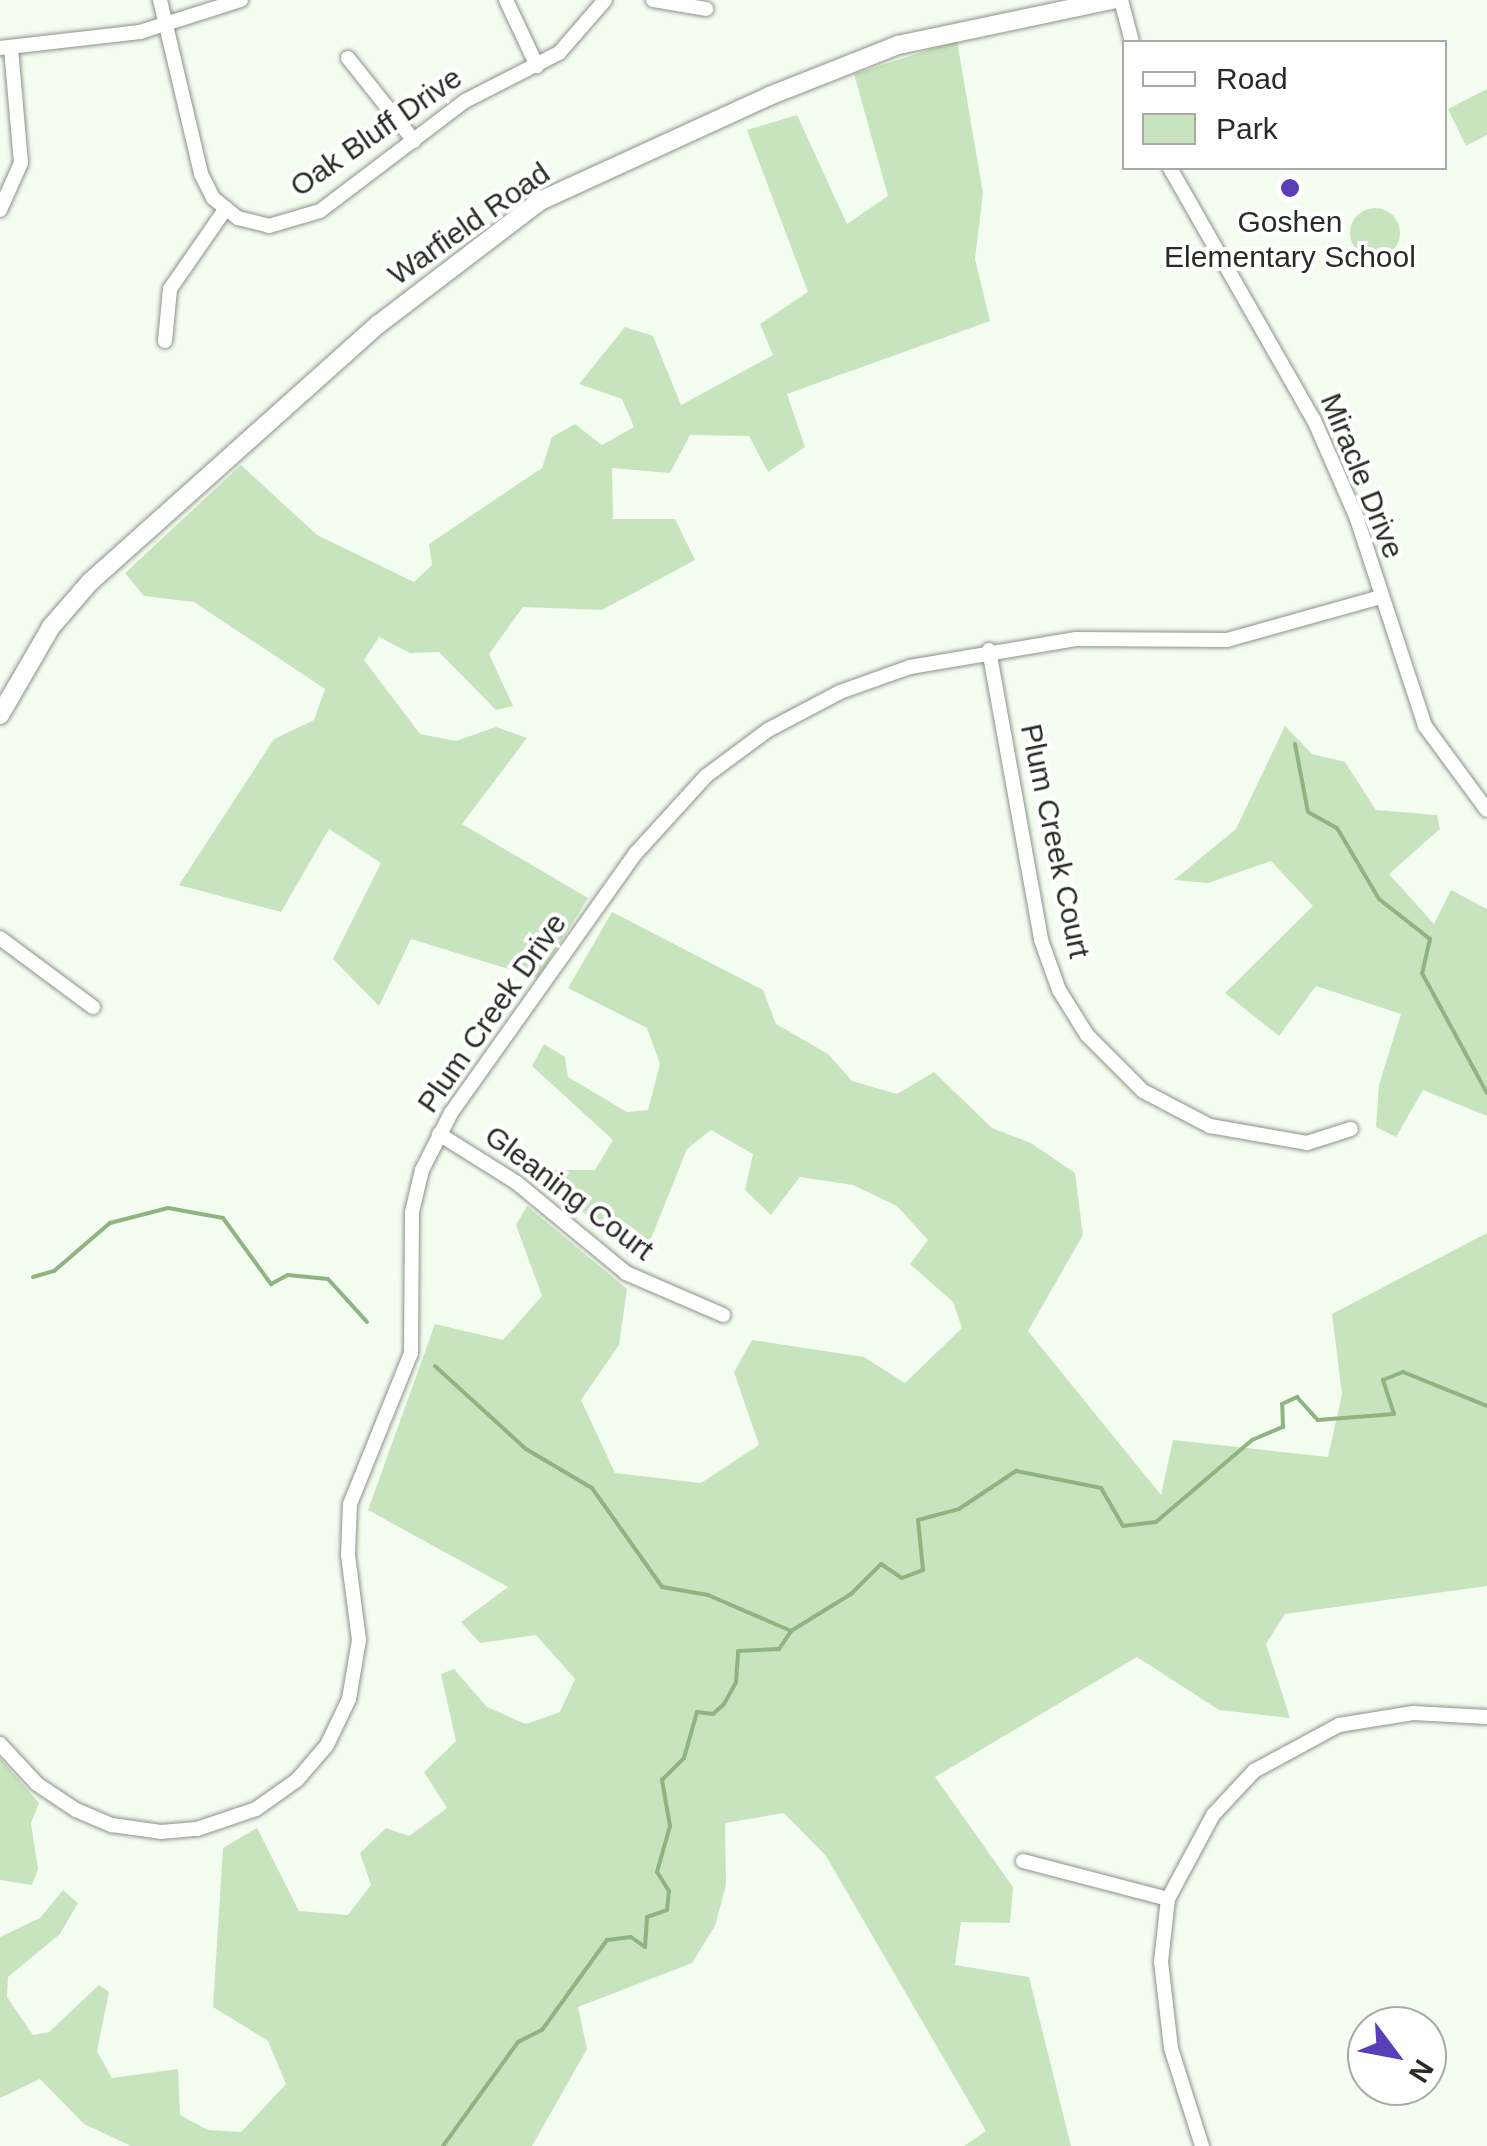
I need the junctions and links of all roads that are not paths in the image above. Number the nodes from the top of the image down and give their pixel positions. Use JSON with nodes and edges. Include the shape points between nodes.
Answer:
{"nodes":[{"id":1,"x":160,"y":0,"type":"edge"},
{"id":2,"x":241,"y":0,"type":"edge"},
{"id":3,"x":506,"y":0,"type":"edge"},
{"id":4,"x":605,"y":0,"type":"edge"},
{"id":5,"x":653,"y":0,"type":"edge"},
{"id":6,"x":1112,"y":0,"type":"edge"},
{"id":7,"x":1121,"y":0,"type":"edge"},
{"id":8,"x":706,"y":9,"type":"dead end"},
{"id":9,"x":164,"y":27,"type":"junction"},
{"id":10,"x":1131,"y":40,"type":"edge"},
{"id":11,"x":6,"y":48,"type":"edge"},
{"id":12,"x":348,"y":58,"type":"dead end"},
{"id":13,"x":537,"y":66,"type":"junction"},
{"id":14,"x":414,"y":141,"type":"junction"},
{"id":15,"x":1171,"y":170,"type":"edge"},
{"id":16,"x":226,"y":208,"type":"junction"},
{"id":17,"x":0,"y":210,"type":"edge"},
{"id":18,"x":166,"y":342,"type":"dead end"},
{"id":19,"x":1381,"y":597,"type":"junction"},
{"id":20,"x":990,"y":650,"type":"junction"},
{"id":21,"x":0,"y":715,"type":"edge"},
{"id":22,"x":1487,"y":810,"type":"edge"},
{"id":23,"x":0,"y":938,"type":"edge"},
{"id":24,"x":93,"y":1007,"type":"dead end"},
{"id":25,"x":1351,"y":1130,"type":"dead end"},
{"id":26,"x":440,"y":1134,"type":"junction"},
{"id":27,"x":723,"y":1315,"type":"dead end"},
{"id":28,"x":1487,"y":1717,"type":"edge"},
{"id":29,"x":0,"y":1744,"type":"edge"},
{"id":30,"x":1022,"y":1860,"type":"dead end"},
{"id":31,"x":1168,"y":1899,"type":"junction"},
{"id":32,"x":1202,"y":2146,"type":"edge"}],
"edges":[{"from":1,"to":9,"type":"street"},
{"from":2,"to":9,"type":"street"},
{"from":3,"to":13,"type":"street"},
{"from":4,"to":13,"type":"street","name":"Oak Bluff Drive","via":[[581,34]]},
{"from":5,"to":8,"type":"street"},
{"from":6,"to":21,"type":"street","name":"Warfield Road","via":[[898,45],[698,126],[540,201],[379,324],[90,582],[51,627]]},
{"from":7,"to":10,"type":"street"},
{"from":9,"to":11,"type":"street"},
{"from":9,"to":16,"type":"street","via":[[201,174]]},
{"from":11,"to":17,"type":"street","via":[[21,163]]},
{"from":12,"to":14,"type":"street"},
{"from":13,"to":14,"type":"street","name":"Oak Bluff Drive","via":[[465,101]]},
{"from":14,"to":16,"type":"street","name":"Oak Bluff Drive","via":[[320,212],[290,224],[269,226]]},
{"from":15,"to":19,"type":"street","name":"Miracle Drive","via":[[1314,420]]},
{"from":16,"to":18,"type":"street","via":[[170,289]]},
{"from":19,"to":20,"type":"street","name":"Plum Creek Drive","via":[[1227,640],[1076,639]]},
{"from":19,"to":22,"type":"street","name":"Miracle Drive","via":[[1425,726]]},
{"from":20,"to":25,"type":"street","name":"Plum Creek Court","via":[[1041,940],[1059,990],[1087,1035],[1143,1090],[1210,1126],[1306,1143]]},
{"from":20,"to":26,"type":"street","name":"Plum Creek Drive","via":[[910,667],[840,692],[768,730],[706,776],[636,853]]},
{"from":23,"to":24,"type":"street"},
{"from":26,"to":27,"type":"street","name":"Gleaning Court","via":[[517,1184],[626,1273]]},
{"from":26,"to":29,"type":"street","name":"Plum Creek Drive","via":[[412,1212],[411,1352],[350,1504],[348,1556],[359,1640],[350,1699],[326,1745],[297,1780],[256,1809],[197,1829],[162,1832],[112,1825],[76,1810],[37,1784]]},
{"from":28,"to":31,"type":"street","via":[[1369,1718],[1301,1740],[1232,1792]]},
{"from":30,"to":31,"type":"street"},
{"from":31,"to":32,"type":"street","via":[[1164,2014]]}]}
